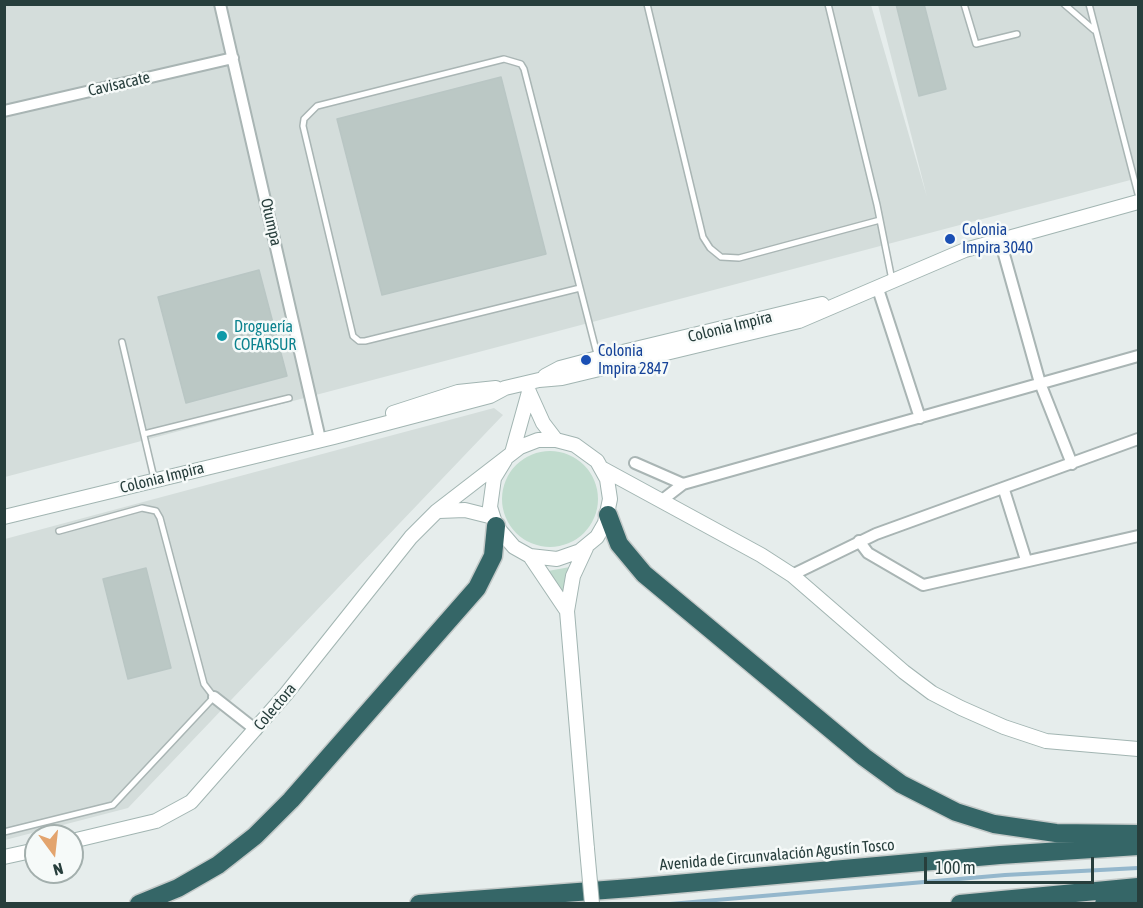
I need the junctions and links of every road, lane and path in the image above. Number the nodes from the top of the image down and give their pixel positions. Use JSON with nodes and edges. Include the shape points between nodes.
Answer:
{"nodes":[{"id":1,"x":220,"y":4,"type":"edge"},
{"id":2,"x":647,"y":4,"type":"edge"},
{"id":3,"x":828,"y":4,"type":"edge"},
{"id":4,"x":964,"y":4,"type":"edge"},
{"id":5,"x":1064,"y":4,"type":"edge"},
{"id":6,"x":1090,"y":4,"type":"edge"},
{"id":7,"x":1095,"y":31,"type":"junction"},
{"id":8,"x":1017,"y":34,"type":"dead end"},
{"id":9,"x":233,"y":58,"type":"junction"},
{"id":10,"x":4,"y":111,"type":"edge"},
{"id":11,"x":1138,"y":194,"type":"edge"},
{"id":12,"x":1138,"y":202,"type":"edge"},
{"id":13,"x":880,"y":220,"type":"junction"},
{"id":14,"x":1000,"y":240,"type":"junction"},
{"id":15,"x":892,"y":282,"type":"junction"},
{"id":16,"x":580,"y":288,"type":"junction"},
{"id":17,"x":878,"y":289,"type":"junction"},
{"id":18,"x":854,"y":299,"type":"junction"},
{"id":19,"x":122,"y":342,"type":"dead end"},
{"id":20,"x":1138,"y":356,"type":"edge"},
{"id":21,"x":598,"y":358,"type":"junction"},
{"id":22,"x":1040,"y":383,"type":"junction"},
{"id":23,"x":532,"y":385,"type":"junction"},
{"id":24,"x":289,"y":398,"type":"dead end"},
{"id":25,"x":920,"y":418,"type":"junction"},
{"id":26,"x":144,"y":434,"type":"junction"},
{"id":27,"x":320,"y":439,"type":"junction"},
{"id":28,"x":1138,"y":439,"type":"edge"},
{"id":29,"x":556,"y":440,"type":"junction"},
{"id":30,"x":508,"y":457,"type":"junction"},
{"id":31,"x":635,"y":463,"type":"dead end"},
{"id":32,"x":1072,"y":464,"type":"junction"},
{"id":33,"x":603,"y":469,"type":"junction"},
{"id":34,"x":155,"y":480,"type":"junction"},
{"id":35,"x":683,"y":484,"type":"junction"},
{"id":36,"x":1004,"y":490,"type":"junction"},
{"id":37,"x":661,"y":501,"type":"junction"},
{"id":38,"x":437,"y":511,"type":"junction"},
{"id":39,"x":608,"y":515,"type":"junction"},
{"id":40,"x":4,"y":517,"type":"edge"},
{"id":41,"x":494,"y":522,"type":"junction"},
{"id":42,"x":59,"y":531,"type":"dead end"},
{"id":43,"x":1138,"y":536,"type":"edge"},
{"id":44,"x":859,"y":541,"type":"junction"},
{"id":45,"x":587,"y":546,"type":"junction"},
{"id":46,"x":530,"y":556,"type":"junction"},
{"id":47,"x":1026,"y":560,"type":"junction"},
{"id":48,"x":792,"y":575,"type":"junction"},
{"id":49,"x":567,"y":611,"type":"junction"},
{"id":50,"x":214,"y":697,"type":"junction"},
{"id":51,"x":256,"y":730,"type":"junction"},
{"id":52,"x":1138,"y":749,"type":"edge"},
{"id":53,"x":4,"y":832,"type":"edge"},
{"id":54,"x":1138,"y":834,"type":"edge"},
{"id":55,"x":84,"y":838,"type":"edge"},
{"id":56,"x":1138,"y":846,"type":"edge"},
{"id":57,"x":24,"y":853,"type":"edge"},
{"id":58,"x":4,"y":857,"type":"edge"},
{"id":59,"x":1138,"y":888,"type":"edge"},
{"id":60,"x":1138,"y":900,"type":"edge"},
{"id":61,"x":139,"y":903,"type":"edge"},
{"id":62,"x":418,"y":903,"type":"edge"},
{"id":63,"x":592,"y":903,"type":"edge"},
{"id":64,"x":960,"y":903,"type":"edge"},
{"id":65,"x":1104,"y":903,"type":"edge"}],
"edges":[{"from":1,"to":9,"type":"street","name":"Otumpa"},
{"from":2,"to":13,"type":"lane","via":[[703,237],[710,248],[721,257],[739,258]]},
{"from":3,"to":13,"type":"lane"},
{"from":4,"to":8,"type":"lane","via":[[976,44]]},
{"from":5,"to":7,"type":"lane"},
{"from":6,"to":7,"type":"lane"},
{"from":7,"to":11,"type":"lane"},
{"from":9,"to":10,"type":"street","name":"Cavisacate"},
{"from":9,"to":27,"type":"street","name":"Otumpa"},
{"from":12,"to":14,"type":"main road","name":"Colonia Impira"},
{"from":13,"to":15,"type":"lane"},
{"from":14,"to":15,"type":"main road","name":"Colonia Impira","via":[[964,250]]},
{"from":14,"to":22,"type":"street"},
{"from":15,"to":17,"type":"main road","name":"Colonia Impira"},
{"from":16,"to":16,"type":"lane","via":[[521,64],[504,59],[328,103],[311,110],[304,119],[353,336],[358,340],[365,342]]},
{"from":16,"to":21,"type":"lane"},
{"from":17,"to":18,"type":"main road","name":"Colonia Impira"},
{"from":17,"to":25,"type":"street"},
{"from":18,"to":21,"type":"main road","name":"Colonia Impira","via":[[796,309]]},
{"from":18,"to":23,"type":"main road","name":"Colonia Impira","via":[[799,321]]},
{"from":19,"to":26,"type":"lane"},
{"from":20,"to":22,"type":"street"},
{"from":21,"to":23,"type":"main road","name":"Colonia Impira","via":[[560,368]]},
{"from":22,"to":25,"type":"street"},
{"from":22,"to":32,"type":"street"},
{"from":23,"to":27,"type":"main road","name":"Colonia Impira","via":[[505,388],[490,396]]},
{"from":23,"to":29,"type":"main road","via":[[543,423]]},
{"from":23,"to":30,"type":"main road"},
{"from":24,"to":26,"type":"lane"},
{"from":25,"to":35,"type":"street"},
{"from":26,"to":34,"type":"lane"},
{"from":27,"to":34,"type":"main road","name":"Colonia Impira"},
{"from":28,"to":32,"type":"street"},
{"from":29,"to":30,"type":"main road","via":[[538,440]]},
{"from":29,"to":33,"type":"main road","via":[[582,448]]},
{"from":30,"to":38,"type":"main road","name":"Colectora"},
{"from":30,"to":41,"type":"main road","via":[[491,488]]},
{"from":31,"to":35,"type":"street"},
{"from":32,"to":36,"type":"street"},
{"from":33,"to":37,"type":"main road"},
{"from":33,"to":39,"type":"main road","via":[[610,489]]},
{"from":34,"to":40,"type":"main road","name":"Colonia Impira"},
{"from":35,"to":37,"type":"street"},
{"from":36,"to":44,"type":"street"},
{"from":36,"to":47,"type":"street"},
{"from":37,"to":48,"type":"main road"},
{"from":38,"to":41,"type":"main road","via":[[465,510]]},
{"from":38,"to":51,"type":"main road","name":"Colectora","via":[[399,551]]},
{"from":39,"to":45,"type":"main road"},
{"from":39,"to":54,"type":"highway","via":[[619,544],[644,574],[864,757],[910,790],[956,812],[1015,828],[1074,834]]},
{"from":41,"to":46,"type":"main road","via":[[507,541]]},
{"from":41,"to":61,"type":"highway","via":[[493,556],[477,588],[291,800],[218,866]]},
{"from":42,"to":50,"type":"lane","via":[[142,508],[156,511],[204,684]]},
{"from":43,"to":47,"type":"street"},
{"from":44,"to":47,"type":"street","via":[[868,553],[922,585]]},
{"from":44,"to":48,"type":"street"},
{"from":45,"to":46,"type":"main road","via":[[557,559]]},
{"from":45,"to":49,"type":"main road","via":[[573,576]]},
{"from":46,"to":49,"type":"main road"},
{"from":48,"to":52,"type":"main road","via":[[932,693],[1004,727],[1047,741]]},
{"from":49,"to":63,"type":"main road","bridge":true},
{"from":50,"to":51,"type":"street"},
{"from":50,"to":53,"type":"lane","via":[[113,805]]},
{"from":51,"to":55,"type":"main road","name":"Colectora","via":[[218,774],[180,809],[142,825]]},
{"from":56,"to":62,"type":"highway","name":"Avenida de Circunvalación Agustín Tosco"},
{"from":57,"to":58,"type":"main road"},
{"from":59,"to":64,"type":"highway"},
{"from":60,"to":65,"type":"highway"}]}
